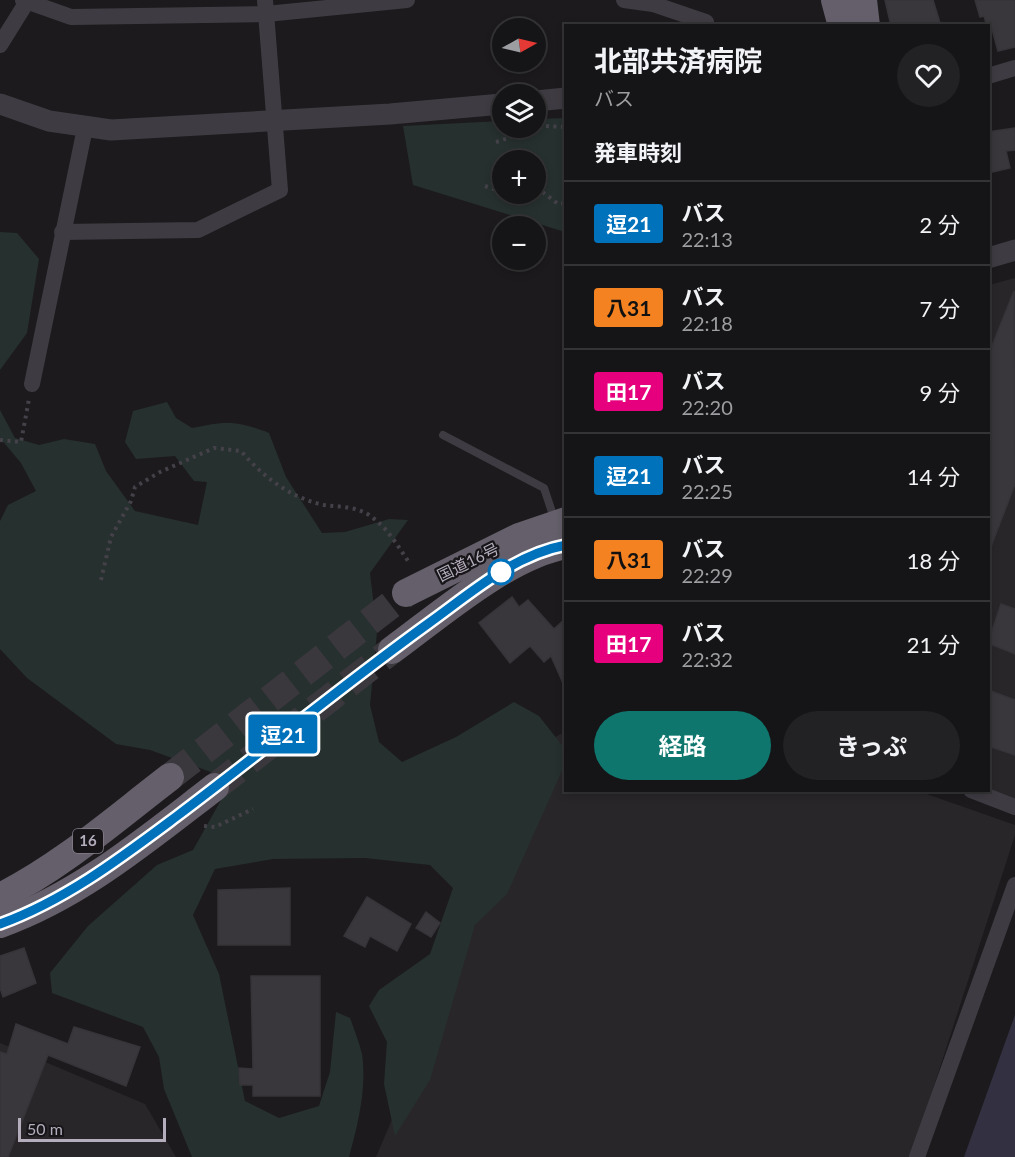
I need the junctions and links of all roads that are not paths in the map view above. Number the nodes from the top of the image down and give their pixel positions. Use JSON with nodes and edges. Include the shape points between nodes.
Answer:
{"nodes":[{"id":1,"x":407,"y":0,"type":"edge"},
{"id":2,"x":624,"y":0,"type":"edge"},
{"id":3,"x":835,"y":0,"type":"edge"},
{"id":4,"x":863,"y":0,"type":"edge"},
{"id":5,"x":26,"y":1,"type":"edge"},
{"id":6,"x":266,"y":7,"type":"edge"},
{"id":7,"x":706,"y":24,"type":"edge"},
{"id":8,"x":841,"y":24,"type":"edge"},
{"id":9,"x":866,"y":24,"type":"edge"},
{"id":10,"x":0,"y":45,"type":"edge"},
{"id":11,"x":1015,"y":68,"type":"edge"},
{"id":12,"x":990,"y":75,"type":"edge"},
{"id":13,"x":564,"y":98,"type":"edge"},
{"id":14,"x":546,"y":100,"type":"edge"},
{"id":15,"x":0,"y":105,"type":"edge"},
{"id":16,"x":492,"y":105,"type":"edge"},
{"id":17,"x":274,"y":119,"type":"junction"},
{"id":18,"x":85,"y":128,"type":"junction"},
{"id":19,"x":62,"y":232,"type":"junction"},
{"id":20,"x":1015,"y":250,"type":"edge"},
{"id":21,"x":990,"y":257,"type":"edge"},
{"id":22,"x":32,"y":384,"type":"road end"},
{"id":23,"x":443,"y":435,"type":"dead end"},
{"id":24,"x":561,"y":534,"type":"edge"},
{"id":25,"x":406,"y":593,"type":"tunnel mouth"},
{"id":26,"x":392,"y":650,"type":"tunnel mouth"},
{"id":27,"x":170,"y":777,"type":"tunnel mouth"},
{"id":28,"x":215,"y":787,"type":"tunnel mouth"},
{"id":29,"x":976,"y":792,"type":"edge"},
{"id":30,"x":1015,"y":807,"type":"edge"},
{"id":31,"x":104,"y":828,"type":"junction"},
{"id":32,"x":124,"y":855,"type":"junction"},
{"id":33,"x":1015,"y":885,"type":"edge"},
{"id":34,"x":0,"y":897,"type":"edge"},
{"id":35,"x":0,"y":924,"type":"edge"},
{"id":36,"x":917,"y":1157,"type":"edge"}],
"edges":[{"from":1,"to":6,"type":"street"},
{"from":2,"to":7,"type":"street","via":[[653,4]]},
{"from":3,"to":8,"type":"highway"},
{"from":4,"to":9,"type":"highway"},
{"from":5,"to":6,"type":"street","via":[[71,17]]},
{"from":5,"to":10,"type":"street"},
{"from":6,"to":17,"type":"street"},
{"from":11,"to":12,"type":"street"},
{"from":13,"to":14,"type":"street"},
{"from":15,"to":18,"type":"street"},
{"from":16,"to":17,"type":"street"},
{"from":17,"to":18,"type":"street","via":[[141,130]]},
{"from":17,"to":19,"type":"street","via":[[280,190],[198,230]]},
{"from":18,"to":19,"type":"street"},
{"from":19,"to":22,"type":"street"},
{"from":20,"to":21,"type":"street"},
{"from":23,"to":24,"type":"lane","via":[[544,488]]},
{"from":24,"to":25,"type":"highway","name":"国道16号","via":[[519,537]]},
{"from":24,"to":26,"type":"highway","name":"国道16号"},
{"from":27,"to":31,"type":"highway","number":"16"},
{"from":28,"to":32,"type":"highway","number":"16"},
{"from":29,"to":30,"type":"street"},
{"from":31,"to":32,"type":"highway","number":"16"},
{"from":31,"to":34,"type":"highway","number":"16","via":[[28,883]]},
{"from":32,"to":35,"type":"highway","number":"16","via":[[104,871]]},
{"from":33,"to":36,"type":"street"}]}
